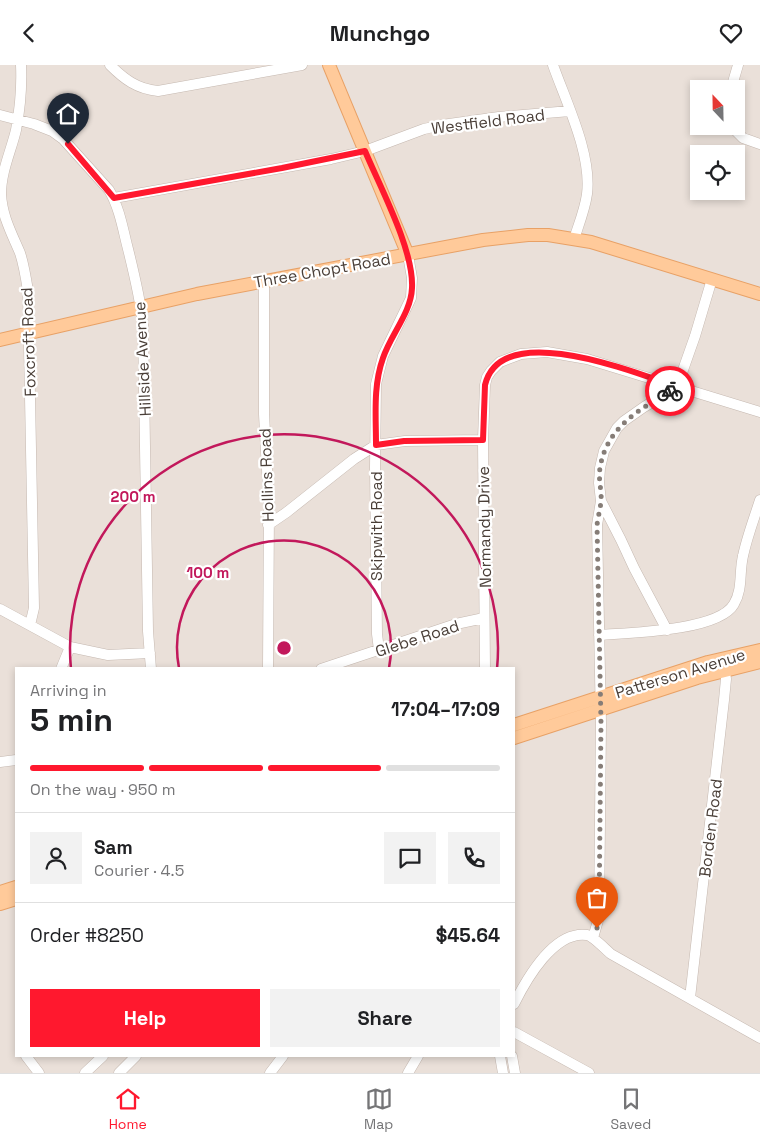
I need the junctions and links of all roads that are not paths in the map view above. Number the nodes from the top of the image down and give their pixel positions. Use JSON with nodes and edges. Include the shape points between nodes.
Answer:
{"nodes":[{"id":1,"x":21,"y":65,"type":"edge"},
{"id":2,"x":110,"y":65,"type":"edge"},
{"id":3,"x":302,"y":65,"type":"edge"},
{"id":4,"x":329,"y":65,"type":"edge"},
{"id":5,"x":553,"y":65,"type":"edge"},
{"id":6,"x":738,"y":65,"type":"edge"},
{"id":7,"x":734,"y":80,"type":"edge"},
{"id":8,"x":570,"y":111,"type":"junction"},
{"id":9,"x":0,"y":115,"type":"edge"},
{"id":10,"x":18,"y":119,"type":"junction"},
{"id":11,"x":740,"y":135,"type":"edge"},
{"id":12,"x":760,"y":144,"type":"edge"},
{"id":13,"x":365,"y":151,"type":"junction"},
{"id":14,"x":114,"y":198,"type":"junction"},
{"id":15,"x":574,"y":239,"type":"junction"},
{"id":16,"x":408,"y":255,"type":"junction"},
{"id":17,"x":712,"y":279,"type":"junction"},
{"id":18,"x":264,"y":281,"type":"junction"},
{"id":19,"x":760,"y":294,"type":"edge"},
{"id":20,"x":141,"y":307,"type":"junction"},
{"id":21,"x":29,"y":334,"type":"junction"},
{"id":22,"x":0,"y":340,"type":"edge"},
{"id":23,"x":677,"y":387,"type":"junction"},
{"id":24,"x":760,"y":412,"type":"edge"},
{"id":25,"x":483,"y":440,"type":"junction"},
{"id":26,"x":376,"y":445,"type":"junction"},
{"id":27,"x":760,"y":500,"type":"edge"},
{"id":28,"x":601,"y":501,"type":"junction"},
{"id":29,"x":268,"y":525,"type":"junction"},
{"id":30,"x":0,"y":609,"type":"edge"},
{"id":31,"x":484,"y":618,"type":"junction"},
{"id":32,"x":30,"y":625,"type":"junction"},
{"id":33,"x":666,"y":630,"type":"junction"},
{"id":34,"x":599,"y":635,"type":"junction"},
{"id":35,"x":70,"y":647,"type":"junction"},
{"id":36,"x":760,"y":649,"type":"edge"},
{"id":37,"x":379,"y":650,"type":"junction"},
{"id":38,"x":150,"y":653,"type":"junction"},
{"id":39,"x":760,"y":662,"type":"edge"},
{"id":40,"x":724,"y":664,"type":"junction"},
{"id":41,"x":62,"y":667,"type":"edge"},
{"id":42,"x":151,"y":667,"type":"edge"},
{"id":43,"x":268,"y":667,"type":"edge"},
{"id":44,"x":327,"y":667,"type":"edge"},
{"id":45,"x":485,"y":667,"type":"edge"},
{"id":46,"x":600,"y":703,"type":"junction"},
{"id":47,"x":515,"y":725,"type":"edge"},
{"id":48,"x":515,"y":738,"type":"edge"},
{"id":49,"x":15,"y":760,"type":"edge"},
{"id":50,"x":0,"y":762,"type":"edge"},
{"id":51,"x":15,"y":887,"type":"edge"},
{"id":52,"x":0,"y":892,"type":"edge"},
{"id":53,"x":15,"y":899,"type":"edge"},
{"id":54,"x":0,"y":905,"type":"edge"},
{"id":55,"x":593,"y":938,"type":"junction"},
{"id":56,"x":690,"y":998,"type":"junction"},
{"id":57,"x":515,"y":1002,"type":"edge"},
{"id":58,"x":515,"y":1033,"type":"edge"},
{"id":59,"x":760,"y":1038,"type":"edge"},
{"id":60,"x":27,"y":1057,"type":"edge"},
{"id":61,"x":103,"y":1057,"type":"edge"},
{"id":62,"x":135,"y":1057,"type":"edge"},
{"id":63,"x":282,"y":1057,"type":"edge"},
{"id":64,"x":417,"y":1057,"type":"edge"},
{"id":65,"x":500,"y":1057,"type":"edge"},
{"id":66,"x":512,"y":1057,"type":"edge"},
{"id":67,"x":39,"y":1073,"type":"edge"},
{"id":68,"x":85,"y":1073,"type":"edge"},
{"id":69,"x":119,"y":1073,"type":"edge"},
{"id":70,"x":270,"y":1073,"type":"edge"},
{"id":71,"x":408,"y":1073,"type":"edge"},
{"id":72,"x":502,"y":1073,"type":"edge"},
{"id":73,"x":515,"y":1073,"type":"edge"},
{"id":74,"x":589,"y":1073,"type":"edge"}],
"edges":[{"from":1,"to":10,"type":"street","name":"Foxcroft Road"},
{"from":2,"to":3,"type":"street","via":[[132,84],[158,91]]},
{"from":4,"to":13,"type":"main road","name":"Skipwith Road"},
{"from":5,"to":8,"type":"street"},
{"from":6,"to":7,"type":"street"},
{"from":8,"to":13,"type":"street","name":"Westfield Road","via":[[442,125]]},
{"from":8,"to":15,"type":"street","via":[[582,146],[587,183],[585,203]]},
{"from":9,"to":10,"type":"street","name":"Hillside Avenue"},
{"from":10,"to":14,"type":"street","name":"Hillside Avenue","via":[[52,131],[63,139]]},
{"from":10,"to":21,"type":"street","name":"Foxcroft Road","via":[[1,197],[25,273]]},
{"from":11,"to":12,"type":"street"},
{"from":13,"to":14,"type":"street","name":"Westfield Road"},
{"from":13,"to":16,"type":"main road","name":"Skipwith Road"},
{"from":14,"to":20,"type":"street","name":"Hillside Avenue"},
{"from":15,"to":16,"type":"main road","name":"Three Chopt Road","via":[[548,235],[509,236]]},
{"from":15,"to":17,"type":"main road","name":"Three Chopt Road","via":[[605,245]]},
{"from":16,"to":18,"type":"main road","name":"Three Chopt Road"},
{"from":16,"to":26,"type":"street","name":"Skipwith Road","via":[[411,298],[389,343],[376,384]]},
{"from":17,"to":19,"type":"main road","name":"Three Chopt Road"},
{"from":17,"to":23,"type":"street"},
{"from":18,"to":20,"type":"main road","name":"Three Chopt Road"},
{"from":18,"to":29,"type":"street","name":"Hollins Road"},
{"from":20,"to":21,"type":"main road","name":"Three Chopt Road"},
{"from":20,"to":38,"type":"street","name":"Hillside Avenue"},
{"from":21,"to":22,"type":"main road","name":"Three Chopt Road"},
{"from":21,"to":32,"type":"street","name":"Foxcroft Road","via":[[34,608]]},
{"from":23,"to":24,"type":"street","name":"Normandy Drive"},
{"from":23,"to":25,"type":"street","name":"Normandy Drive","via":[[587,359],[547,352],[521,354],[500,362],[487,377]]},
{"from":23,"to":28,"type":"street","via":[[624,421],[613,433],[600,468]]},
{"from":25,"to":26,"type":"street","via":[[404,441]]},
{"from":25,"to":31,"type":"street","name":"Normandy Drive"},
{"from":26,"to":29,"type":"street"},
{"from":26,"to":37,"type":"street","name":"Skipwith Road"},
{"from":27,"to":33,"type":"street","via":[[743,554],[734,606],[706,622]]},
{"from":28,"to":33,"type":"street"},
{"from":28,"to":34,"type":"street","via":[[597,525]]},
{"from":29,"to":43,"type":"street","name":"Hollins Road"},
{"from":30,"to":32,"type":"street"},
{"from":31,"to":37,"type":"street","name":"Glebe Road"},
{"from":31,"to":45,"type":"street","name":"Normandy Drive"},
{"from":32,"to":35,"type":"street"},
{"from":33,"to":34,"type":"street"},
{"from":34,"to":46,"type":"street"},
{"from":35,"to":38,"type":"street","via":[[108,655]]},
{"from":35,"to":41,"type":"street"},
{"from":36,"to":40,"type":"main road","name":"Patterson Avenue"},
{"from":37,"to":44,"type":"street","name":"Glebe Road"},
{"from":38,"to":42,"type":"street","name":"Hillside Avenue"},
{"from":39,"to":40,"type":"main road","name":"Patterson Avenue"},
{"from":40,"to":46,"type":"main road","name":"Patterson Avenue"},
{"from":40,"to":56,"type":"street","name":"Borden Road","via":[[726,679]]},
{"from":46,"to":47,"type":"main road","name":"Patterson Avenue"},
{"from":46,"to":48,"type":"main road","name":"Patterson Avenue"},
{"from":46,"to":55,"type":"street","via":[[599,917]]},
{"from":49,"to":50,"type":"street"},
{"from":51,"to":52,"type":"main road"},
{"from":53,"to":54,"type":"main road"},
{"from":55,"to":56,"type":"street","via":[[611,954]]},
{"from":55,"to":57,"type":"street","via":[[577,936],[554,947],[536,965]]},
{"from":56,"to":59,"type":"street"},
{"from":58,"to":74,"type":"street"},
{"from":60,"to":67,"type":"street"},
{"from":61,"to":68,"type":"street"},
{"from":62,"to":69,"type":"street"},
{"from":63,"to":70,"type":"street"},
{"from":64,"to":71,"type":"street"},
{"from":65,"to":72,"type":"street"},
{"from":66,"to":73,"type":"street"}]}
